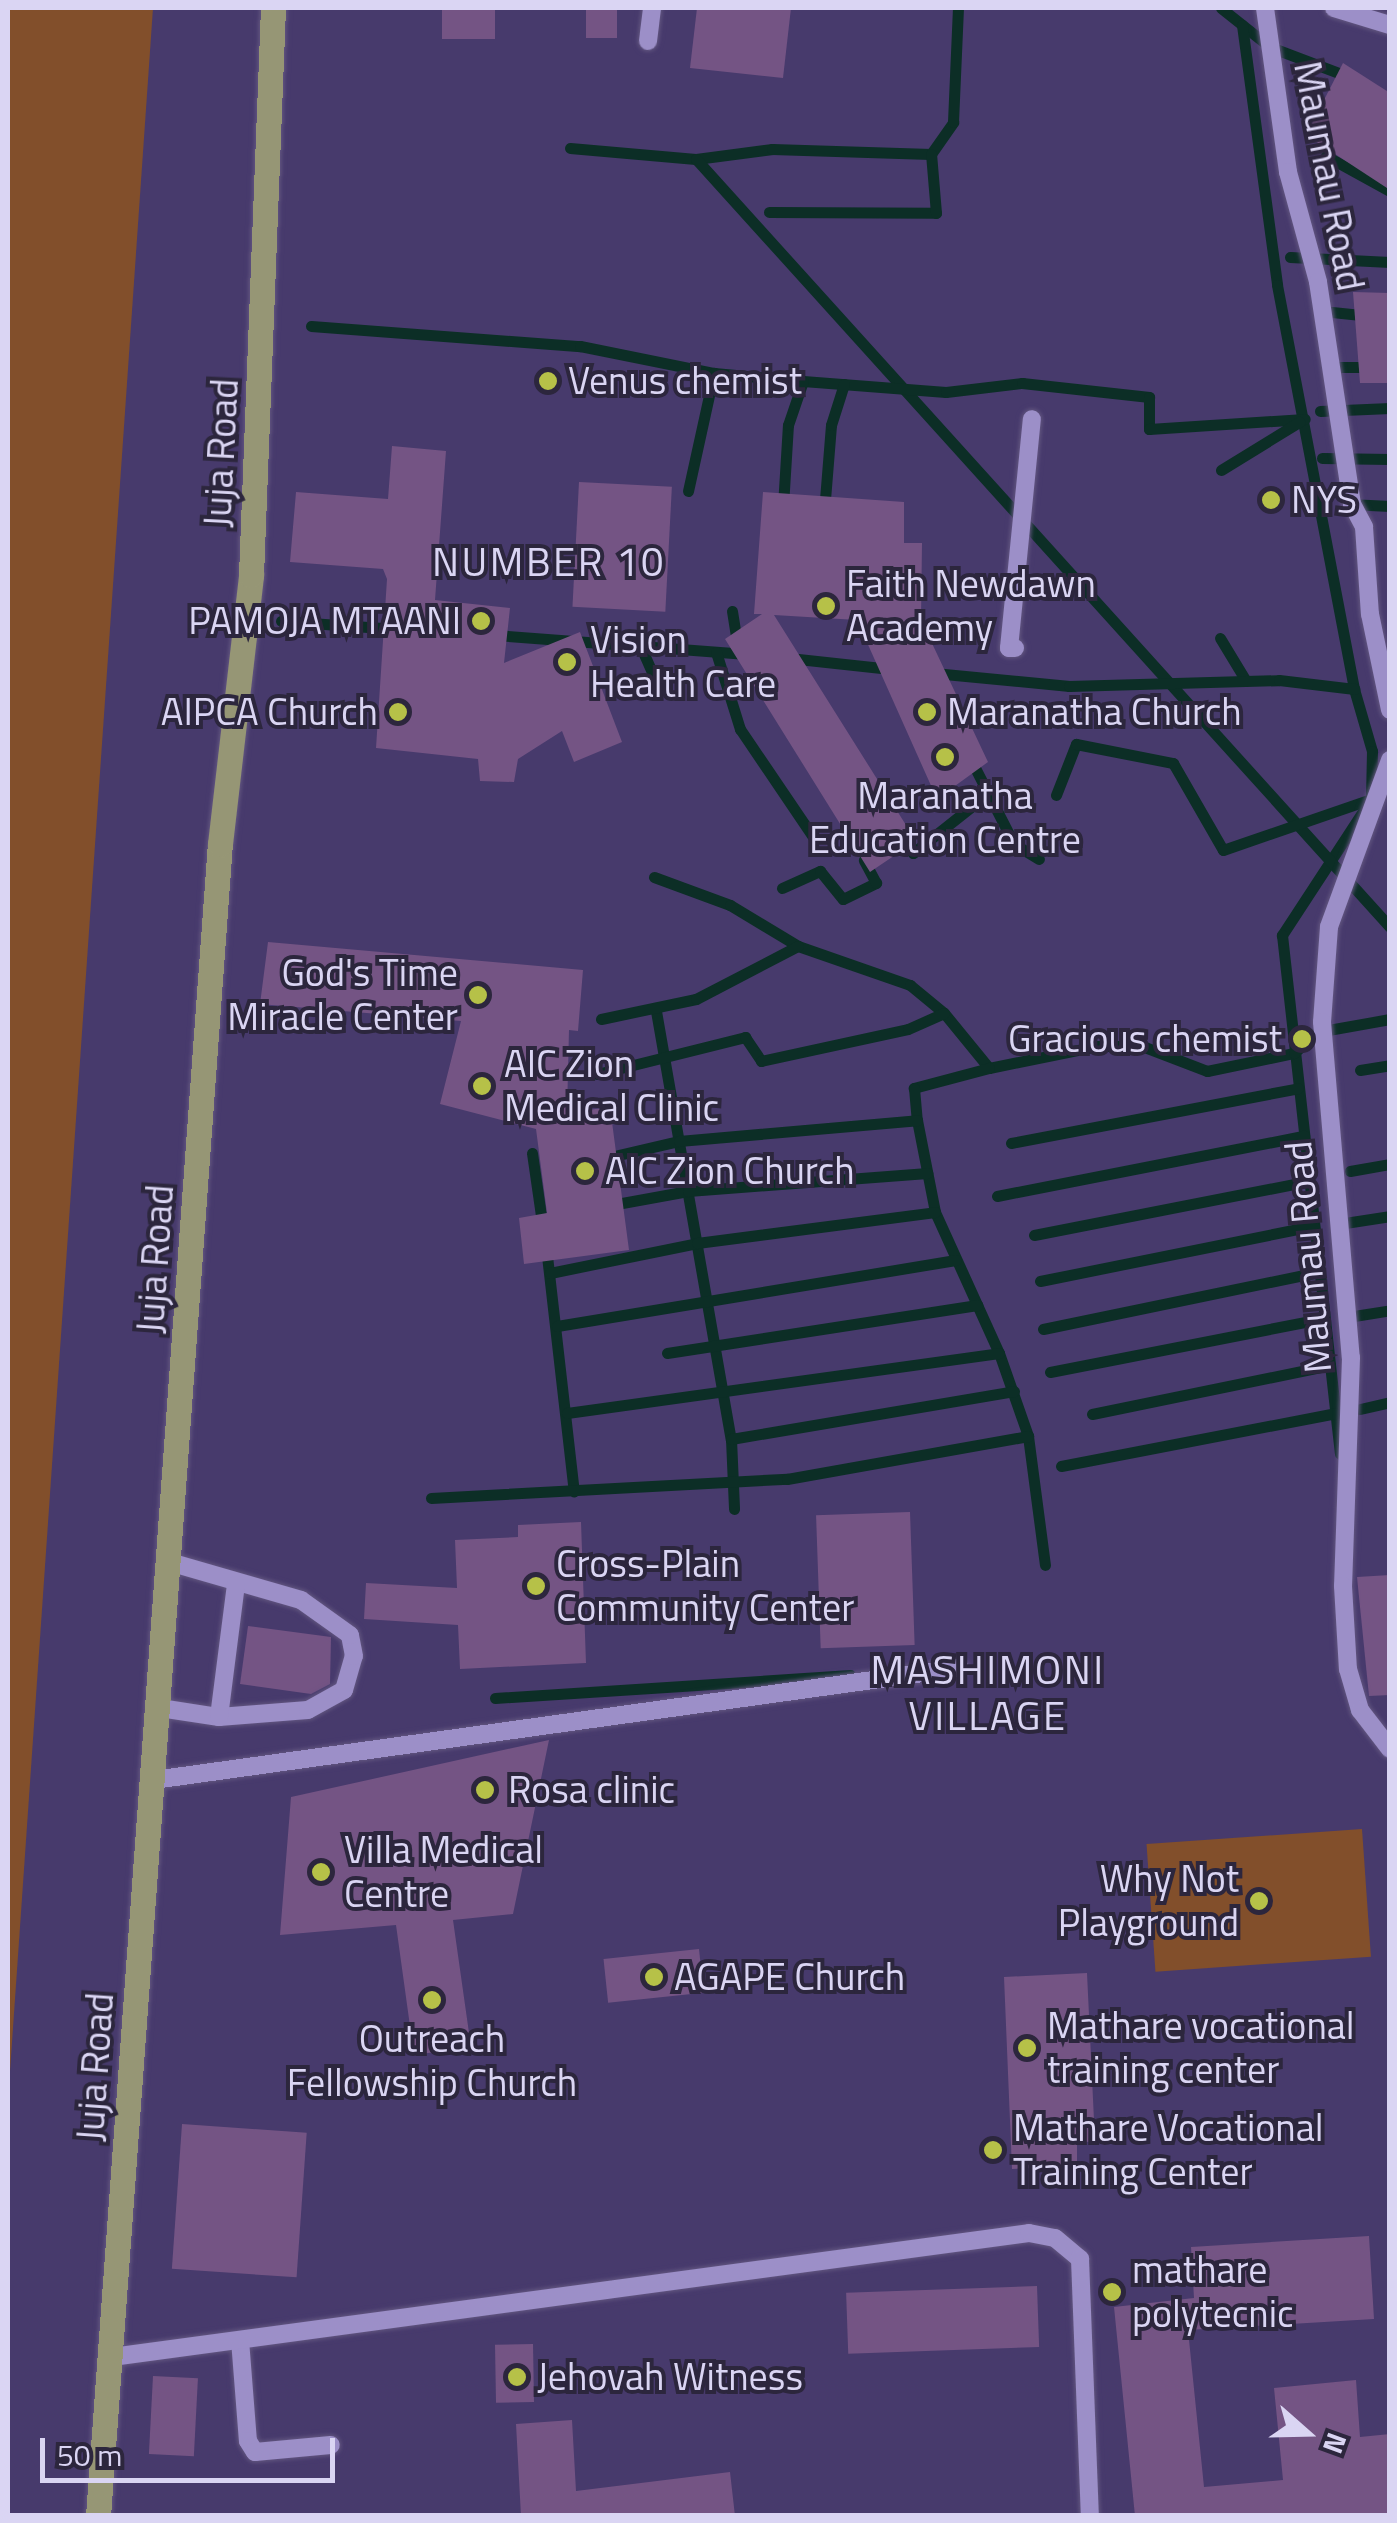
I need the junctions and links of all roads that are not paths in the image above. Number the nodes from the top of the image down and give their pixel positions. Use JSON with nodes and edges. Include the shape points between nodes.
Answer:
{"nodes":[{"id":1,"x":273,"y":8,"type":"edge"},
{"id":2,"x":652,"y":8,"type":"edge"},
{"id":3,"x":1264,"y":8,"type":"edge"},
{"id":4,"x":1334,"y":8,"type":"edge"},
{"id":5,"x":1390,"y":24,"type":"edge"},
{"id":6,"x":648,"y":41,"type":"dead end"},
{"id":7,"x":1032,"y":420,"type":"dead end"},
{"id":8,"x":1015,"y":648,"type":"dead end"},
{"id":9,"x":1390,"y":710,"type":"edge"},
{"id":10,"x":1390,"y":760,"type":"edge"},
{"id":11,"x":168,"y":1562,"type":"junction"},
{"id":12,"x":236,"y":1584,"type":"junction"},
{"id":13,"x":959,"y":1668,"type":"dead end"},
{"id":14,"x":160,"y":1708,"type":"junction"},
{"id":15,"x":219,"y":1717,"type":"junction"},
{"id":16,"x":1390,"y":1749,"type":"edge"},
{"id":17,"x":154,"y":1780,"type":"junction"},
{"id":18,"x":240,"y":2340,"type":"junction"},
{"id":19,"x":112,"y":2357,"type":"junction"},
{"id":20,"x":331,"y":2446,"type":"dead end"},
{"id":21,"x":98,"y":2516,"type":"edge"},
{"id":22,"x":1090,"y":2516,"type":"edge"}],
"edges":[{"from":1,"to":11,"type":"main road","name":"Juja Road","via":[[252,556],[220,844]]},
{"from":2,"to":6,"type":"street"},
{"from":3,"to":9,"type":"street","name":"Maumau Road","via":[[1288,172],[1318,282],[1352,504],[1364,526],[1370,614]]},
{"from":4,"to":5,"type":"street"},
{"from":7,"to":8,"type":"street","via":[[1009,648]]},
{"from":10,"to":16,"type":"street","name":"Maumau Road","via":[[1378,806],[1344,877],[1322,974],[1351,1358],[1345,1638],[1360,1710]]},
{"from":11,"to":12,"type":"street"},
{"from":11,"to":14,"type":"main road","name":"Juja Road"},
{"from":12,"to":15,"type":"street"},
{"from":12,"to":15,"type":"street","via":[[300,1600],[324,1614],[350,1634],[354,1656],[344,1690],[326,1705]]},
{"from":13,"to":17,"type":"street"},
{"from":14,"to":15,"type":"street"},
{"from":14,"to":17,"type":"main road","name":"Juja Road"},
{"from":17,"to":19,"type":"main road","name":"Juja Road"},
{"from":18,"to":19,"type":"street"},
{"from":18,"to":20,"type":"street","via":[[248,2441],[255,2452]]},
{"from":18,"to":22,"type":"street","via":[[1030,2233],[1054,2238],[1080,2259]]},
{"from":19,"to":21,"type":"main road","name":"Juja Road"}]}
